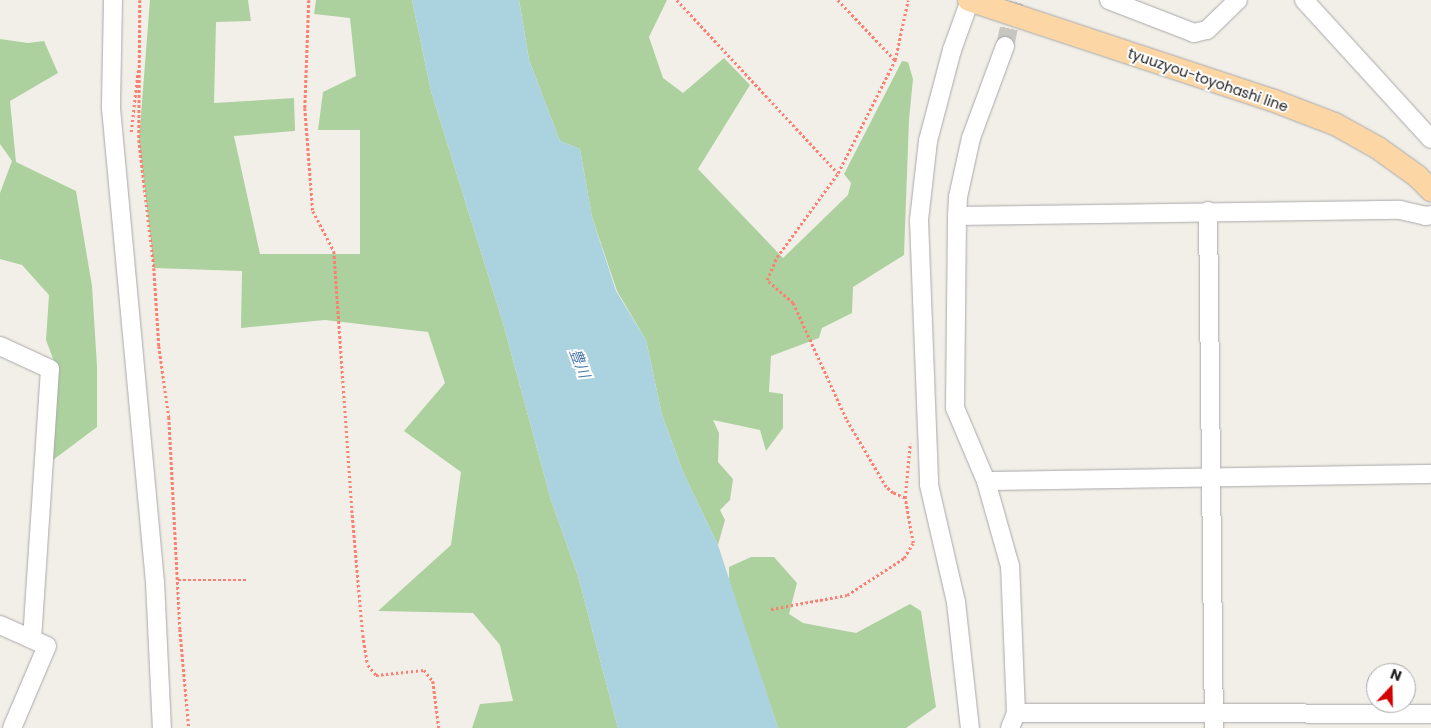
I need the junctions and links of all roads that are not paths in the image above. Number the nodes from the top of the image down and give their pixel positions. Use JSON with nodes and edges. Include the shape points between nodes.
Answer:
{"nodes":[{"id":1,"x":113,"y":0,"type":"edge"},
{"id":2,"x":970,"y":0,"type":"edge"},
{"id":3,"x":1109,"y":0,"type":"edge"},
{"id":4,"x":1238,"y":0,"type":"edge"},
{"id":5,"x":1304,"y":0,"type":"edge"},
{"id":6,"x":1005,"y":46,"type":"tunnel mouth"},
{"id":7,"x":1431,"y":139,"type":"edge"},
{"id":8,"x":1431,"y":190,"type":"edge"},
{"id":9,"x":1208,"y":211,"type":"junction"},
{"id":10,"x":1431,"y":215,"type":"edge"},
{"id":11,"x":957,"y":216,"type":"junction"},
{"id":12,"x":0,"y":346,"type":"edge"},
{"id":13,"x":1431,"y":474,"type":"edge"},
{"id":14,"x":1212,"y":477,"type":"junction"},
{"id":15,"x":986,"y":481,"type":"junction"},
{"id":16,"x":0,"y":625,"type":"edge"},
{"id":17,"x":32,"y":639,"type":"junction"},
{"id":18,"x":1431,"y":714,"type":"edge"},
{"id":19,"x":1013,"y":720,"type":"edge"},
{"id":20,"x":1214,"y":721,"type":"edge"},
{"id":21,"x":12,"y":728,"type":"edge"},
{"id":22,"x":162,"y":728,"type":"edge"},
{"id":23,"x":970,"y":728,"type":"edge"}],
"edges":[{"from":1,"to":22,"type":"street","via":[[111,108],[154,582]]},
{"from":2,"to":8,"type":"main road","name":"tyuuzyou-toyohashi line","via":[[1335,124],[1378,148]]},
{"from":2,"to":23,"type":"street","via":[[952,50],[928,141],[920,220],[929,485],[956,602]]},
{"from":3,"to":4,"type":"street","via":[[1194,33],[1207,30]]},
{"from":5,"to":7,"type":"street"},
{"from":6,"to":11,"type":"street","via":[[971,138]]},
{"from":9,"to":10,"type":"street","via":[[1400,210]]},
{"from":9,"to":11,"type":"street"},
{"from":9,"to":14,"type":"street"},
{"from":11,"to":15,"type":"street","via":[[955,408]]},
{"from":12,"to":17,"type":"street","via":[[50,369]]},
{"from":13,"to":14,"type":"street"},
{"from":14,"to":15,"type":"street"},
{"from":14,"to":20,"type":"street"},
{"from":15,"to":19,"type":"street","via":[[1010,566]]},
{"from":16,"to":17,"type":"street"},
{"from":17,"to":21,"type":"street","via":[[47,646]]},
{"from":18,"to":20,"type":"street"},
{"from":19,"to":20,"type":"street"}]}
